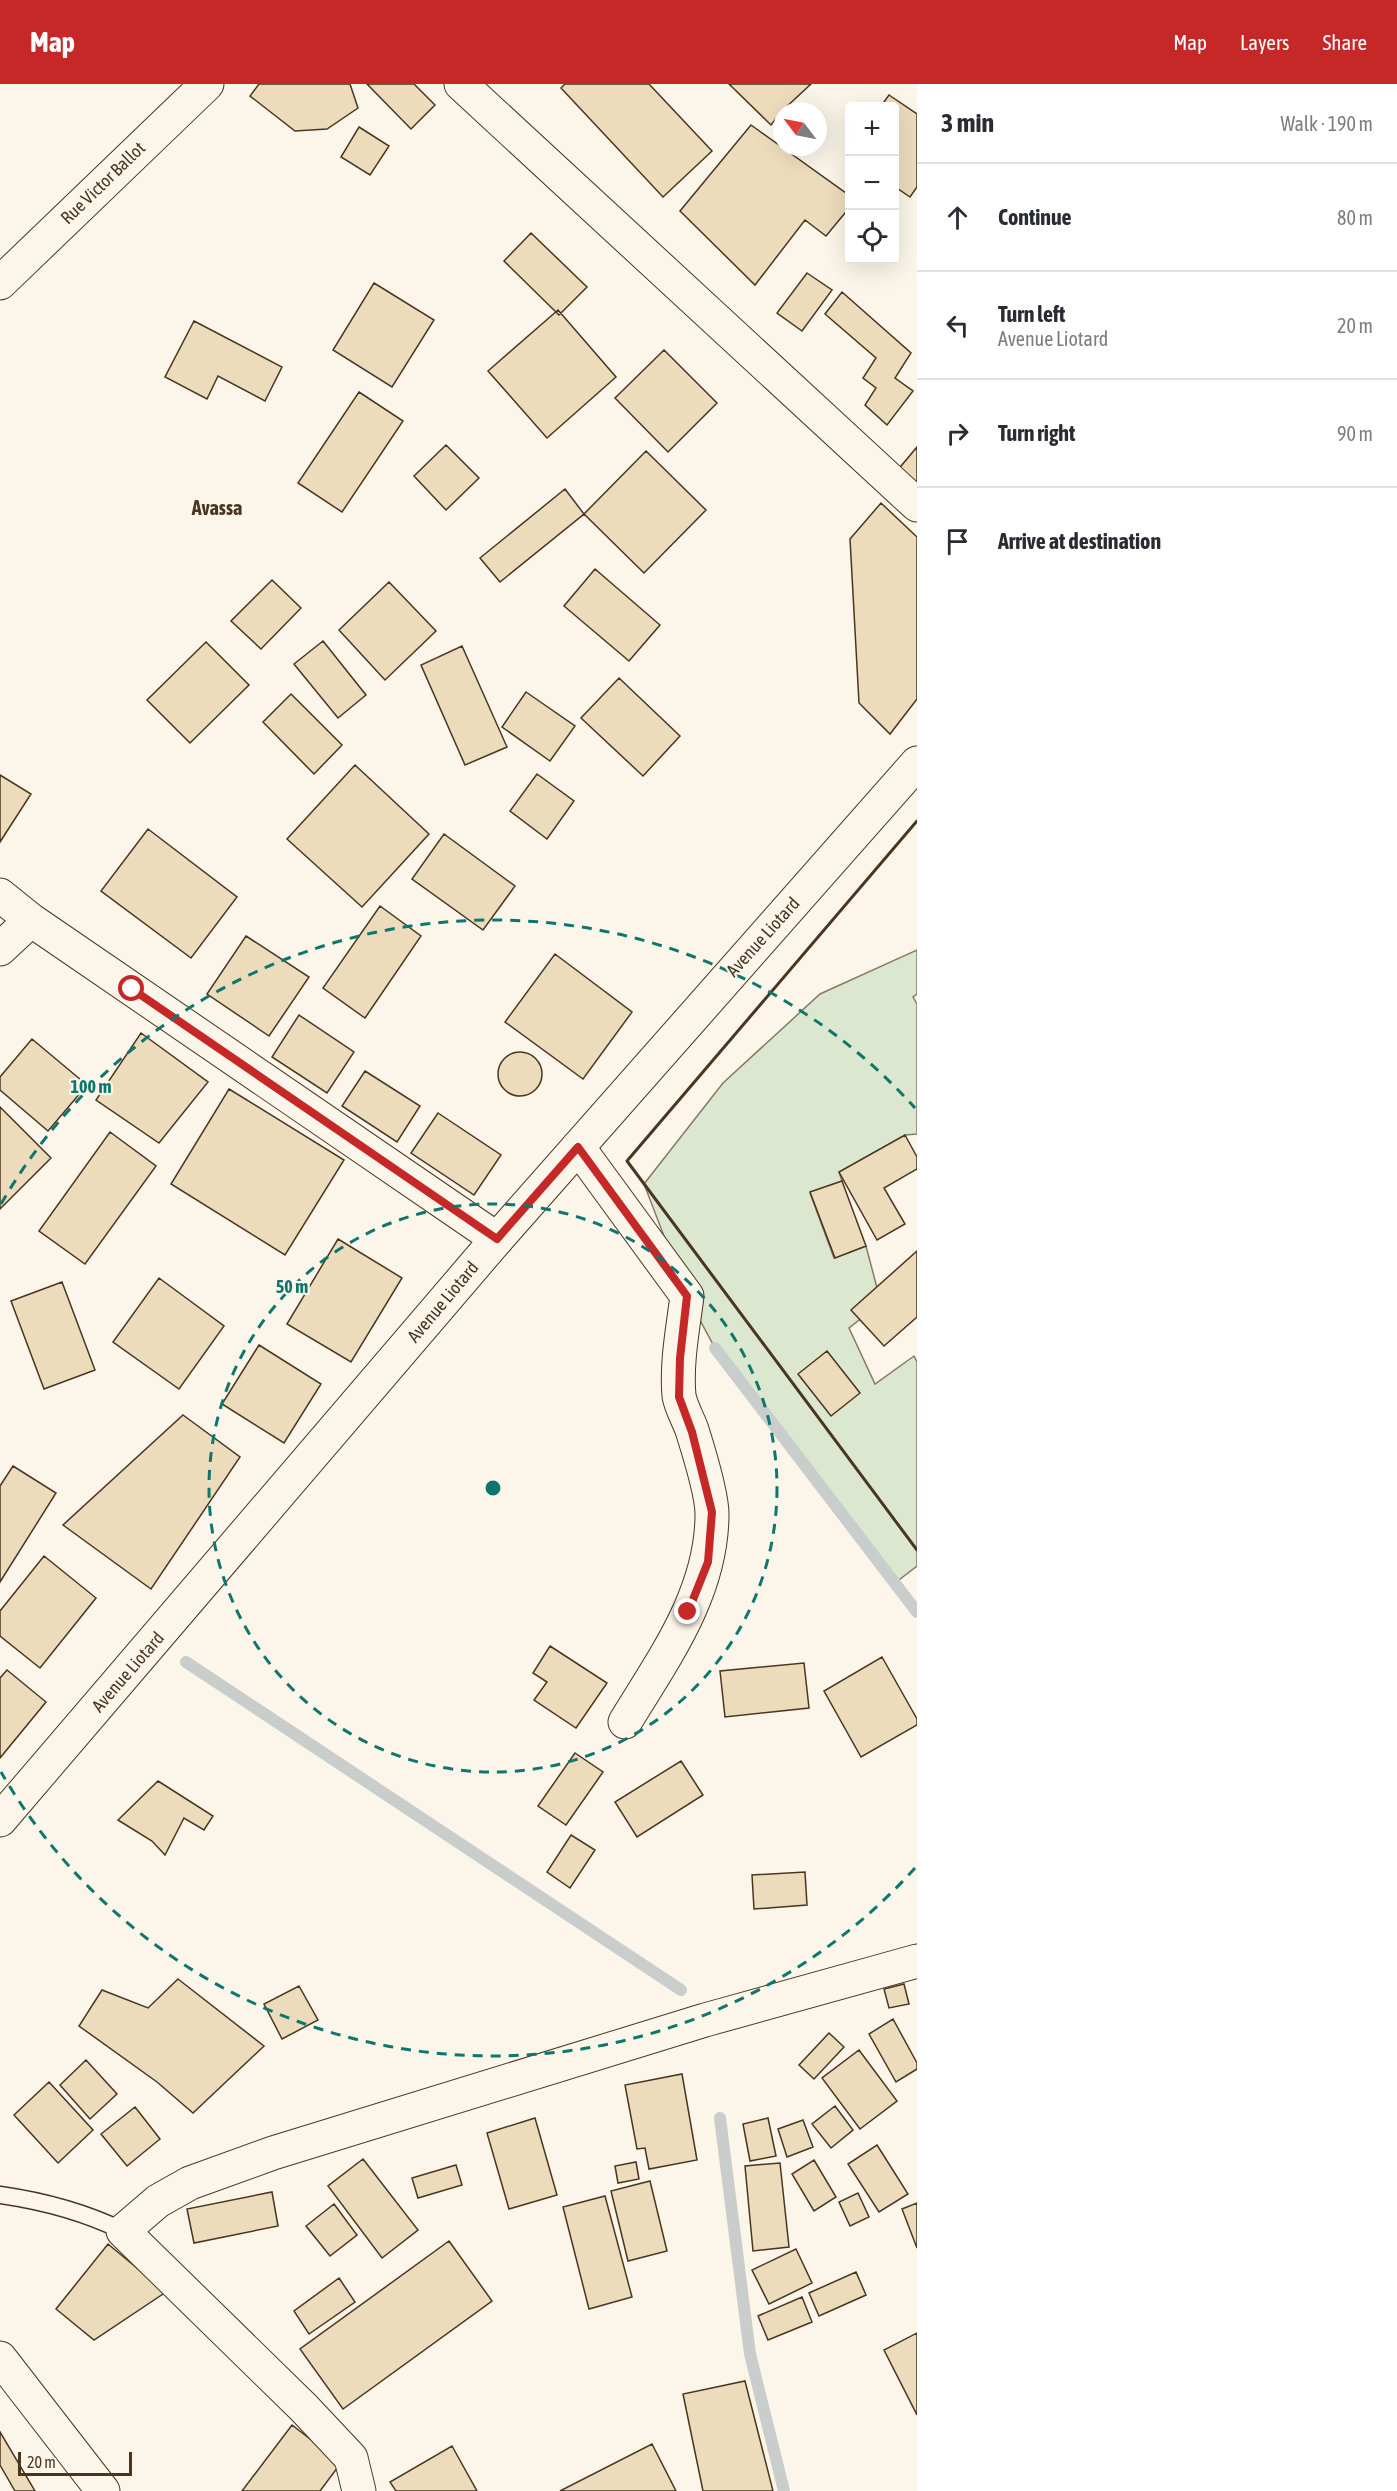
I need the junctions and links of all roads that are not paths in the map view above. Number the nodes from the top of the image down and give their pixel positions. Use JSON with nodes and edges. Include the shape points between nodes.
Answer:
{"nodes":[{"id":1,"x":207,"y":84,"type":"edge"},
{"id":2,"x":474,"y":88,"type":"edge"},
{"id":3,"x":0,"y":283,"type":"edge"},
{"id":4,"x":917,"y":505,"type":"edge"},
{"id":5,"x":917,"y":764,"type":"edge"},
{"id":6,"x":0,"y":895,"type":"edge"},
{"id":7,"x":31,"y":920,"type":"junction"},
{"id":8,"x":0,"y":949,"type":"edge"},
{"id":9,"x":578,"y":1147,"type":"junction"},
{"id":10,"x":497,"y":1239,"type":"junction"},
{"id":11,"x":625,"y":1722,"type":"dead end"},
{"id":12,"x":0,"y":1820,"type":"edge"},
{"id":13,"x":917,"y":1961,"type":"edge"},
{"id":14,"x":0,"y":2195,"type":"edge"},
{"id":15,"x":123,"y":2231,"type":"junction"},
{"id":16,"x":0,"y":2358,"type":"edge"},
{"id":17,"x":104,"y":2491,"type":"edge"},
{"id":18,"x":359,"y":2491,"type":"edge"}],
"edges":[{"from":1,"to":3,"type":"street","name":"Rue Victor Ballot"},
{"from":2,"to":4,"type":"street"},
{"from":5,"to":9,"type":"street","name":"Avenue Liotard"},
{"from":6,"to":7,"type":"street"},
{"from":7,"to":8,"type":"street"},
{"from":7,"to":10,"type":"street"},
{"from":9,"to":10,"type":"street","name":"Avenue Liotard"},
{"from":9,"to":11,"type":"street","via":[[687,1296],[679,1397],[712,1512],[708,1562],[702,1583],[670,1649]]},
{"from":10,"to":12,"type":"street","name":"Avenue Liotard"},
{"from":13,"to":15,"type":"street","via":[[705,2020],[273,2153],[190,2182],[158,2201]]},
{"from":14,"to":15,"type":"lane","via":[[37,2201]]},
{"from":15,"to":18,"type":"street","via":[[351,2458]]},
{"from":16,"to":17,"type":"street"}]}
